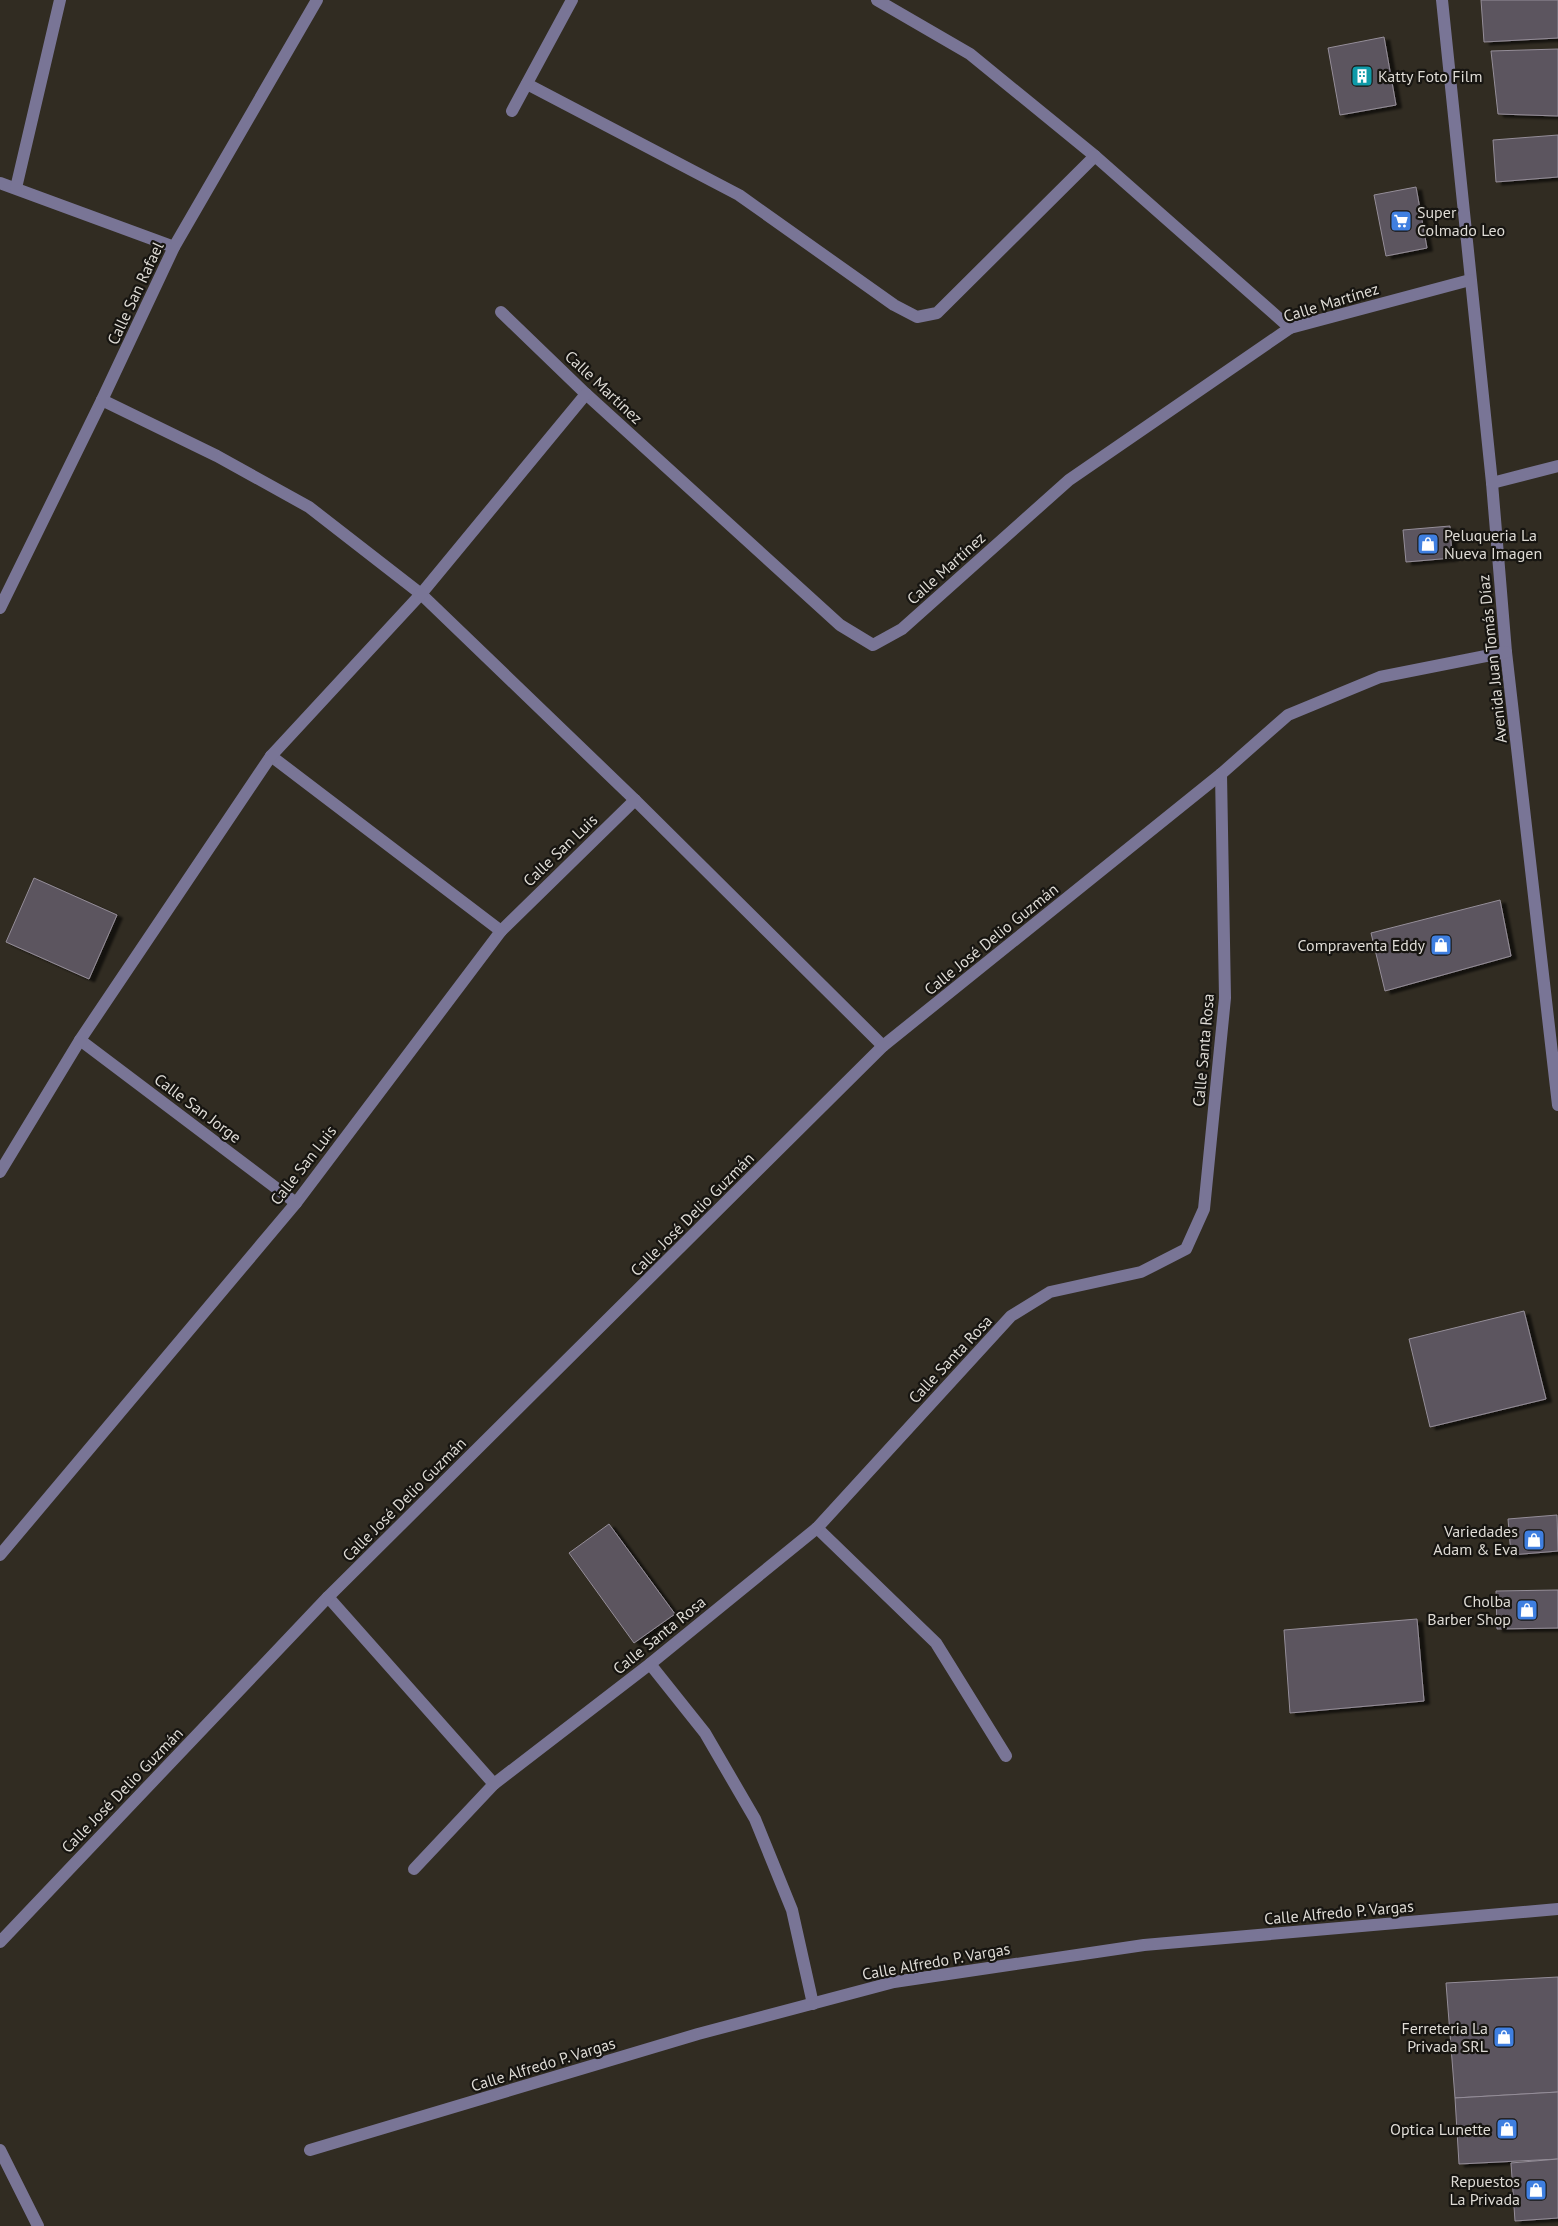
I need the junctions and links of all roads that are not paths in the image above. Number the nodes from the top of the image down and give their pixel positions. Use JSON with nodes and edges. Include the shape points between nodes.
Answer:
{"nodes":[{"id":1,"x":60,"y":0,"type":"edge"},
{"id":2,"x":317,"y":0,"type":"edge"},
{"id":3,"x":572,"y":0,"type":"edge"},
{"id":4,"x":877,"y":0,"type":"edge"},
{"id":5,"x":1442,"y":0,"type":"edge"},
{"id":6,"x":527,"y":84,"type":"junction"},
{"id":7,"x":512,"y":111,"type":"dead end"},
{"id":8,"x":1095,"y":156,"type":"junction"},
{"id":9,"x":0,"y":183,"type":"edge"},
{"id":10,"x":16,"y":188,"type":"junction"},
{"id":11,"x":174,"y":247,"type":"junction"},
{"id":12,"x":1470,"y":280,"type":"junction"},
{"id":13,"x":501,"y":312,"type":"dead end"},
{"id":14,"x":1290,"y":328,"type":"junction"},
{"id":15,"x":586,"y":394,"type":"junction"},
{"id":16,"x":102,"y":400,"type":"junction"},
{"id":17,"x":1558,"y":466,"type":"edge"},
{"id":18,"x":1492,"y":483,"type":"junction"},
{"id":19,"x":422,"y":594,"type":"junction"},
{"id":20,"x":0,"y":608,"type":"edge"},
{"id":21,"x":1506,"y":652,"type":"junction"},
{"id":22,"x":271,"y":756,"type":"junction"},
{"id":23,"x":1221,"y":774,"type":"junction"},
{"id":24,"x":635,"y":800,"type":"junction"},
{"id":25,"x":501,"y":931,"type":"junction"},
{"id":26,"x":80,"y":1040,"type":"junction"},
{"id":27,"x":884,"y":1046,"type":"junction"},
{"id":28,"x":1556,"y":1054,"type":"edge"},
{"id":29,"x":1558,"y":1105,"type":"edge"},
{"id":30,"x":0,"y":1172,"type":"edge"},
{"id":31,"x":296,"y":1203,"type":"junction"},
{"id":32,"x":817,"y":1528,"type":"junction"},
{"id":33,"x":0,"y":1555,"type":"edge"},
{"id":34,"x":328,"y":1598,"type":"junction"},
{"id":35,"x":650,"y":1664,"type":"junction"},
{"id":36,"x":1006,"y":1756,"type":"dead end"},
{"id":37,"x":494,"y":1784,"type":"junction"},
{"id":38,"x":414,"y":1869,"type":"dead end"},
{"id":39,"x":1558,"y":1909,"type":"edge"},
{"id":40,"x":0,"y":1942,"type":"edge"},
{"id":41,"x":813,"y":2004,"type":"junction"},
{"id":42,"x":0,"y":2150,"type":"edge"},
{"id":43,"x":310,"y":2150,"type":"dead end"},
{"id":44,"x":38,"y":2226,"type":"edge"}],
"edges":[{"from":1,"to":10,"type":"street"},
{"from":2,"to":11,"type":"street","name":"Calle San Rafael"},
{"from":3,"to":6,"type":"street"},
{"from":4,"to":8,"type":"street","via":[[970,54]]},
{"from":5,"to":12,"type":"street","name":"Avenida Juan Tomás Díaz"},
{"from":6,"to":7,"type":"street"},
{"from":6,"to":8,"type":"street","via":[[739,194],[894,305],[917,317],[938,313]]},
{"from":8,"to":14,"type":"street"},
{"from":9,"to":10,"type":"street"},
{"from":10,"to":11,"type":"street"},
{"from":11,"to":16,"type":"street","name":"Calle San Rafael"},
{"from":12,"to":14,"type":"street","name":"Calle Martínez"},
{"from":12,"to":18,"type":"street","name":"Avenida Juan Tomás Díaz"},
{"from":13,"to":15,"type":"street","name":"Calle Martínez"},
{"from":14,"to":15,"type":"street","name":"Calle Martínez","via":[[1069,480],[902,629],[873,645],[840,625]]},
{"from":15,"to":19,"type":"street"},
{"from":16,"to":19,"type":"street","via":[[217,456],[309,507]]},
{"from":16,"to":20,"type":"street","name":"Calle San Rafael"},
{"from":17,"to":18,"type":"street"},
{"from":18,"to":21,"type":"street","name":"Avenida Juan Tomás Díaz"},
{"from":19,"to":22,"type":"street"},
{"from":19,"to":24,"type":"street"},
{"from":21,"to":23,"type":"street","name":"Calle José Delio Guzmán","via":[[1380,677],[1288,715]]},
{"from":21,"to":28,"type":"street","name":"Avenida Juan Tomás Díaz"},
{"from":22,"to":25,"type":"street"},
{"from":22,"to":26,"type":"street"},
{"from":23,"to":27,"type":"street","name":"Calle José Delio Guzmán"},
{"from":23,"to":32,"type":"street","name":"Calle Santa Rosa","via":[[1225,998],[1204,1209],[1186,1250],[1141,1272],[1050,1292],[1011,1316]]},
{"from":24,"to":25,"type":"street","name":"Calle San Luis"},
{"from":24,"to":27,"type":"street"},
{"from":25,"to":31,"type":"street","name":"Calle San Luis"},
{"from":26,"to":30,"type":"street"},
{"from":26,"to":31,"type":"street","name":"Calle San Jorge"},
{"from":27,"to":34,"type":"street","name":"Calle José Delio Guzmán"},
{"from":28,"to":29,"type":"street","name":"Avenida Juan Tomás Díaz"},
{"from":31,"to":33,"type":"street","name":"Calle San Luis"},
{"from":32,"to":35,"type":"street","name":"Calle Santa Rosa"},
{"from":32,"to":36,"type":"street","via":[[936,1643]]},
{"from":34,"to":37,"type":"street"},
{"from":34,"to":40,"type":"street","name":"Calle José Delio Guzmán"},
{"from":35,"to":37,"type":"street","name":"Calle Santa Rosa"},
{"from":35,"to":41,"type":"street","via":[[705,1733],[755,1819],[792,1910]]},
{"from":37,"to":38,"type":"street","name":"Calle Santa Rosa"},
{"from":39,"to":41,"type":"street","name":"Calle Alfredo P. Vargas","via":[[1144,1945],[894,1982]]},
{"from":41,"to":43,"type":"street","name":"Calle Alfredo P. Vargas","via":[[698,2034]]},
{"from":42,"to":44,"type":"street"}]}
